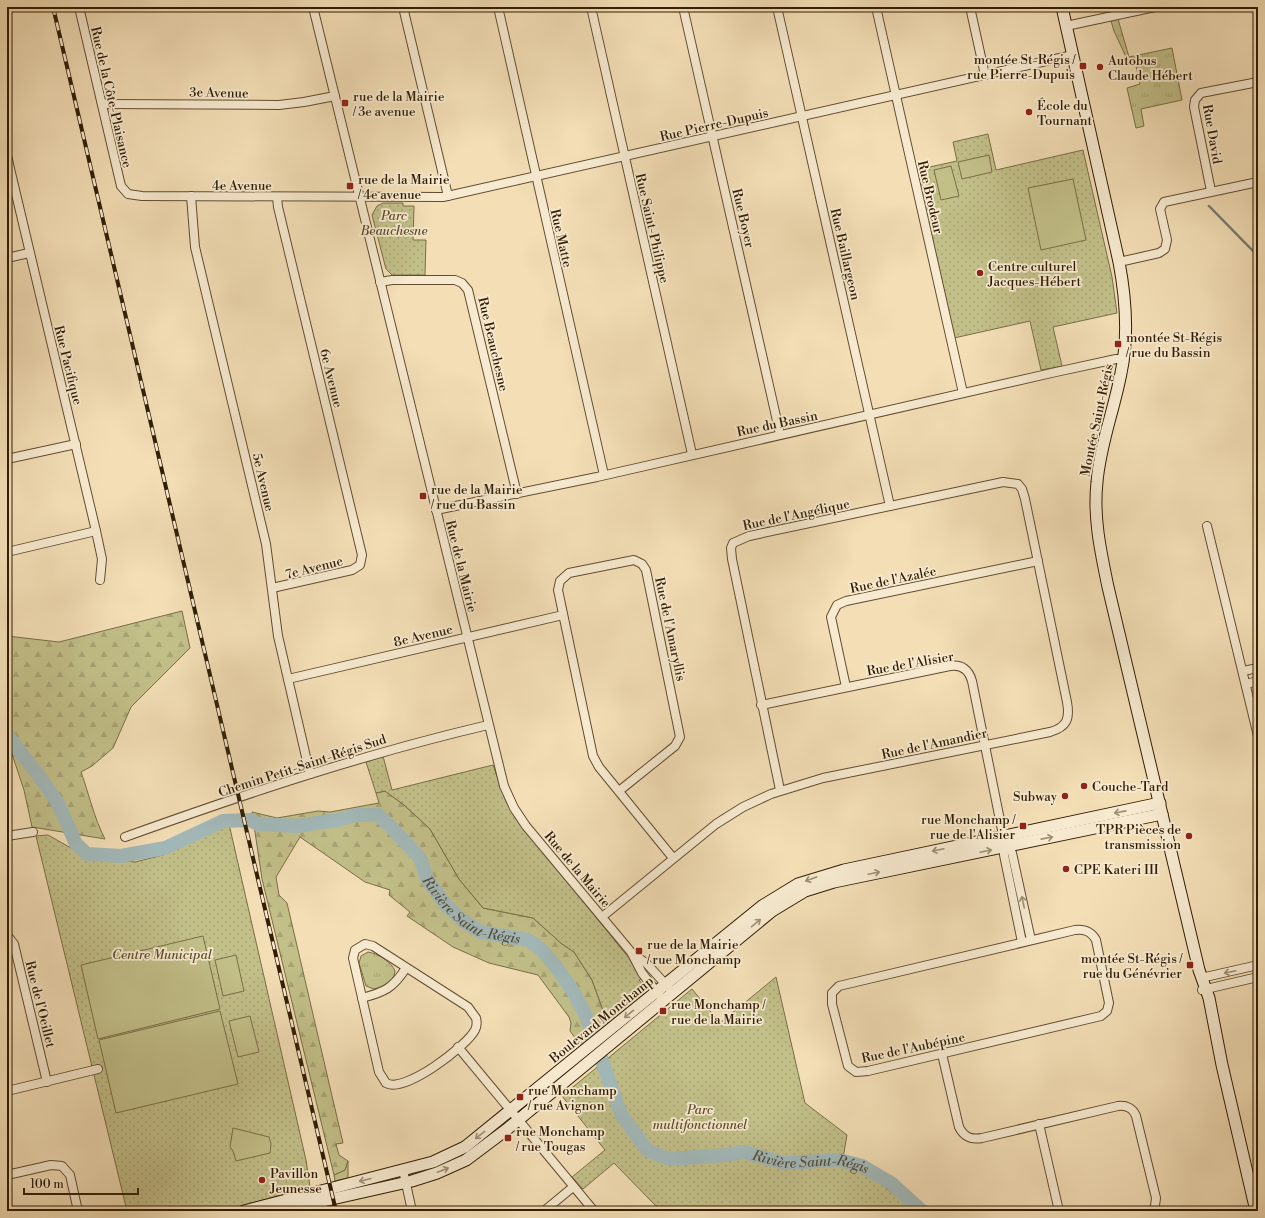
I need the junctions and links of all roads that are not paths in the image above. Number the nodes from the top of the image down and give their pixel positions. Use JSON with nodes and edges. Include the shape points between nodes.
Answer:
{"nodes":[{"id":1,"x":78,"y":7,"type":"edge"},
{"id":2,"x":244,"y":7,"type":"edge"},
{"id":3,"x":259,"y":7,"type":"edge"},
{"id":4,"x":314,"y":7,"type":"edge"},
{"id":5,"x":403,"y":7,"type":"edge"},
{"id":6,"x":498,"y":7,"type":"edge"},
{"id":7,"x":591,"y":7,"type":"edge"},
{"id":8,"x":683,"y":7,"type":"edge"},
{"id":9,"x":777,"y":7,"type":"edge"},
{"id":10,"x":876,"y":7,"type":"edge"},
{"id":11,"x":970,"y":7,"type":"edge"},
{"id":12,"x":1062,"y":7,"type":"edge"},
{"id":13,"x":1155,"y":7,"type":"edge"},
{"id":14,"x":1066,"y":26,"type":"junction"},
{"id":15,"x":1073,"y":55,"type":"junction"},
{"id":16,"x":985,"y":75,"type":"junction"},
{"id":17,"x":1258,"y":82,"type":"edge"},
{"id":18,"x":896,"y":95,"type":"junction"},
{"id":19,"x":335,"y":96,"type":"junction"},
{"id":20,"x":102,"y":104,"type":"junction"},
{"id":21,"x":802,"y":116,"type":"junction"},
{"id":22,"x":713,"y":137,"type":"junction"},
{"id":23,"x":7,"y":156,"type":"edge"},
{"id":24,"x":625,"y":156,"type":"junction"},
{"id":25,"x":8,"y":166,"type":"edge"},
{"id":26,"x":536,"y":176,"type":"junction"},
{"id":27,"x":1258,"y":182,"type":"edge"},
{"id":28,"x":1212,"y":191,"type":"junction"},
{"id":29,"x":125,"y":192,"type":"joint"},
{"id":30,"x":191,"y":196,"type":"junction"},
{"id":31,"x":448,"y":196,"type":"junction"},
{"id":32,"x":277,"y":197,"type":"junction"},
{"id":33,"x":360,"y":197,"type":"junction"},
{"id":34,"x":29,"y":253,"type":"junction"},
{"id":35,"x":7,"y":258,"type":"edge"},
{"id":36,"x":1119,"y":262,"type":"junction"},
{"id":37,"x":380,"y":282,"type":"junction"},
{"id":38,"x":1124,"y":359,"type":"junction"},
{"id":39,"x":963,"y":393,"type":"junction"},
{"id":40,"x":870,"y":415,"type":"junction"},
{"id":41,"x":780,"y":434,"type":"junction"},
{"id":42,"x":76,"y":444,"type":"junction"},
{"id":43,"x":692,"y":454,"type":"junction"},
{"id":44,"x":7,"y":459,"type":"edge"},
{"id":45,"x":604,"y":475,"type":"junction"},
{"id":46,"x":1018,"y":484,"type":"joint"},
{"id":47,"x":517,"y":494,"type":"junction"},
{"id":48,"x":890,"y":506,"type":"junction"},
{"id":49,"x":436,"y":510,"type":"junction"},
{"id":50,"x":1208,"y":526,"type":"dead end"},
{"id":51,"x":96,"y":531,"type":"junction"},
{"id":52,"x":7,"y":552,"type":"edge"},
{"id":53,"x":1038,"y":561,"type":"junction"},
{"id":54,"x":360,"y":565,"type":"joint"},
{"id":55,"x":100,"y":580,"type":"dead end"},
{"id":56,"x":272,"y":588,"type":"junction"},
{"id":57,"x":564,"y":615,"type":"junction"},
{"id":58,"x":467,"y":637,"type":"junction"},
{"id":59,"x":1258,"y":668,"type":"edge"},
{"id":60,"x":1243,"y":671,"type":"junction"},
{"id":61,"x":288,"y":679,"type":"junction"},
{"id":62,"x":1258,"y":681,"type":"edge"},
{"id":63,"x":1246,"y":684,"type":"junction"},
{"id":64,"x":846,"y":687,"type":"junction"},
{"id":65,"x":761,"y":705,"type":"junction"},
{"id":66,"x":488,"y":725,"type":"junction"},
{"id":67,"x":1258,"y":736,"type":"edge"},
{"id":68,"x":985,"y":745,"type":"junction"},
{"id":69,"x":310,"y":774,"type":"junction"},
{"id":70,"x":780,"y":790,"type":"junction"},
{"id":71,"x":619,"y":791,"type":"junction"},
{"id":72,"x":1161,"y":809,"type":"junction"},
{"id":73,"x":34,"y":832,"type":"dead end"},
{"id":74,"x":1003,"y":835,"type":"junction"},
{"id":75,"x":7,"y":836,"type":"edge"},
{"id":76,"x":125,"y":837,"type":"dead end"},
{"id":77,"x":1006,"y":846,"type":"junction"},
{"id":78,"x":673,"y":858,"type":"junction"},
{"id":79,"x":602,"y":917,"type":"junction"},
{"id":80,"x":7,"y":935,"type":"edge"},
{"id":81,"x":1031,"y":940,"type":"junction"},
{"id":82,"x":1022,"y":942,"type":"junction"},
{"id":83,"x":631,"y":952,"type":"junction"},
{"id":84,"x":1258,"y":965,"type":"edge"},
{"id":85,"x":406,"y":968,"type":"junction"},
{"id":86,"x":1258,"y":977,"type":"edge"},
{"id":87,"x":1201,"y":978,"type":"junction"},
{"id":88,"x":665,"y":984,"type":"junction"},
{"id":89,"x":1204,"y":989,"type":"junction"},
{"id":90,"x":656,"y":992,"type":"junction"},
{"id":91,"x":673,"y":993,"type":"junction"},
{"id":92,"x":362,"y":998,"type":"junction"},
{"id":93,"x":663,"y":1001,"type":"junction"},
{"id":94,"x":458,"y":1047,"type":"junction"},
{"id":95,"x":942,"y":1054,"type":"junction"},
{"id":96,"x":98,"y":1069,"type":"dead end"},
{"id":97,"x":47,"y":1082,"type":"junction"},
{"id":98,"x":7,"y":1091,"type":"edge"},
{"id":99,"x":511,"y":1111,"type":"junction"},
{"id":100,"x":518,"y":1120,"type":"junction"},
{"id":101,"x":1039,"y":1124,"type":"junction"},
{"id":102,"x":403,"y":1170,"type":"junction"},
{"id":103,"x":7,"y":1175,"type":"edge"},
{"id":104,"x":406,"y":1182,"type":"junction"},
{"id":105,"x":573,"y":1187,"type":"junction"},
{"id":106,"x":78,"y":1211,"type":"edge"},
{"id":107,"x":244,"y":1211,"type":"edge"},
{"id":108,"x":279,"y":1211,"type":"edge"},
{"id":109,"x":412,"y":1211,"type":"edge"},
{"id":110,"x":544,"y":1211,"type":"edge"},
{"id":111,"x":594,"y":1211,"type":"edge"},
{"id":112,"x":1059,"y":1211,"type":"edge"},
{"id":113,"x":1152,"y":1211,"type":"edge"},
{"id":114,"x":1256,"y":1211,"type":"edge"}],
"edges":[{"from":1,"to":20,"type":"street","name":"Rue de la Côte-Plaisance"},
{"from":2,"to":3,"type":"street"},
{"from":4,"to":19,"type":"street","name":"Rue de la Mairie"},
{"from":5,"to":31,"type":"street"},
{"from":6,"to":26,"type":"street","name":"Rue Matte"},
{"from":7,"to":24,"type":"street","name":"Rue Saint-Philippe"},
{"from":8,"to":22,"type":"street","name":"Rue Boyer"},
{"from":9,"to":21,"type":"street","name":"Rue Baillargeon"},
{"from":10,"to":18,"type":"street","name":"Rue Brodeur"},
{"from":11,"to":16,"type":"street"},
{"from":12,"to":14,"type":"street","name":"Montée Saint-Régis"},
{"from":13,"to":14,"type":"street"},
{"from":14,"to":15,"type":"street","name":"Montée Saint-Régis"},
{"from":15,"to":16,"type":"street","name":"Rue Pierre-Dupuis"},
{"from":15,"to":36,"type":"street","name":"Montée Saint-Régis"},
{"from":16,"to":18,"type":"street","name":"Rue Pierre-Dupuis"},
{"from":17,"to":28,"type":"street","name":"Rue David","via":[[1201,93],[1195,100],[1194,107]]},
{"from":18,"to":21,"type":"street","name":"Rue Pierre-Dupuis"},
{"from":18,"to":39,"type":"street","name":"Rue Brodeur"},
{"from":19,"to":20,"type":"street","name":"3e Avenue","via":[[279,105]]},
{"from":19,"to":33,"type":"street","name":"Rue de la Mairie"},
{"from":20,"to":29,"type":"street","name":"Rue de la Côte-Plaisance","via":[[120,182]]},
{"from":21,"to":22,"type":"street","name":"Rue Pierre-Dupuis"},
{"from":21,"to":40,"type":"street","name":"Rue Baillargeon"},
{"from":22,"to":24,"type":"street","name":"Rue Pierre-Dupuis"},
{"from":22,"to":41,"type":"street","name":"Rue Boyer"},
{"from":23,"to":25,"type":"street","name":"Rue Pacifique"},
{"from":24,"to":26,"type":"street","name":"Rue Pierre-Dupuis"},
{"from":24,"to":43,"type":"street","name":"Rue Saint-Philippe"},
{"from":25,"to":34,"type":"street","name":"Rue Pacifique"},
{"from":26,"to":31,"type":"street","name":"Rue Pierre-Dupuis"},
{"from":26,"to":45,"type":"street","name":"Rue Matte"},
{"from":27,"to":28,"type":"street"},
{"from":28,"to":36,"type":"street","via":[[1164,202],[1160,209],[1167,240],[1165,249],[1159,253]]},
{"from":29,"to":30,"type":"street","name":"4e Avenue","via":[[142,196]]},
{"from":30,"to":32,"type":"street","name":"4e Avenue"},
{"from":30,"to":56,"type":"street","name":"5e Avenue","via":[[195,247],[266,544]]},
{"from":31,"to":33,"type":"street","name":"Rue Pierre-Dupuis"},
{"from":32,"to":33,"type":"street","name":"4e Avenue"},
{"from":32,"to":54,"type":"street","name":"6e Avenue","via":[[360,544]]},
{"from":33,"to":37,"type":"street","name":"Rue de la Mairie"},
{"from":34,"to":35,"type":"street"},
{"from":34,"to":42,"type":"street","name":"Rue Pacifique"},
{"from":36,"to":38,"type":"street","name":"Montée Saint-Régis","via":[[1126,315]]},
{"from":37,"to":47,"type":"street","name":"Rue Beauchesne","via":[[455,280],[468,290]]},
{"from":37,"to":49,"type":"street","name":"Rue de la Mairie"},
{"from":38,"to":39,"type":"street","name":"Rue du Bassin"},
{"from":38,"to":72,"type":"street","name":"Montée Saint-Régis","via":[[1098,471],[1096,521],[1107,581]]},
{"from":39,"to":40,"type":"street","name":"Rue du Bassin"},
{"from":40,"to":41,"type":"street","name":"Rue du Bassin"},
{"from":40,"to":48,"type":"street","name":"Rue Baillargeon"},
{"from":41,"to":43,"type":"street","name":"Rue du Bassin"},
{"from":42,"to":44,"type":"street"},
{"from":42,"to":51,"type":"street","name":"Rue Pacifique"},
{"from":43,"to":45,"type":"street","name":"Rue du Bassin"},
{"from":45,"to":47,"type":"street","name":"Rue du Bassin"},
{"from":46,"to":48,"type":"street","name":"Rue de l'Angélique","via":[[1003,482]]},
{"from":46,"to":53,"type":"street","name":"Rue de l'Amandier","via":[[1024,493]]},
{"from":47,"to":49,"type":"street","name":"Rue du Bassin"},
{"from":48,"to":65,"type":"street","name":"Rue de l'Angélique","via":[[749,536],[733,543],[732,559]]},
{"from":49,"to":58,"type":"street","name":"Rue de la Mairie"},
{"from":50,"to":60,"type":"street"},
{"from":51,"to":52,"type":"street"},
{"from":51,"to":55,"type":"street","name":"Rue Pacifique","via":[[102,559]]},
{"from":53,"to":64,"type":"street","name":"Rue de l'Azalée","via":[[837,605],[832,617]]},
{"from":53,"to":68,"type":"street","name":"Rue de l'Amandier","via":[[1068,708],[1067,722],[1062,728],[1050,732]]},
{"from":54,"to":56,"type":"street","name":"7e Avenue","via":[[347,571]]},
{"from":56,"to":61,"type":"street","name":"5e Avenue","via":[[278,636]]},
{"from":57,"to":58,"type":"street","name":"8e Avenue"},
{"from":57,"to":71,"type":"street","name":"Rue de l'Amaryllis","via":[[593,756]]},
{"from":57,"to":71,"type":"street","name":"Rue de l'Amaryllis","via":[[558,585],[566,574],[631,560],[637,560],[645,567],[680,737],[675,746]]},
{"from":58,"to":61,"type":"street","name":"8e Avenue"},
{"from":58,"to":66,"type":"street","name":"Rue de la Mairie"},
{"from":59,"to":60,"type":"street"},
{"from":60,"to":63,"type":"street"},
{"from":61,"to":69,"type":"street","name":"5e Avenue"},
{"from":62,"to":63,"type":"street"},
{"from":63,"to":67,"type":"street"},
{"from":64,"to":65,"type":"street","name":"Rue de l'Alisier"},
{"from":64,"to":68,"type":"street","name":"Rue de l'Alisier","via":[[960,666],[968,671],[970,676]]},
{"from":65,"to":70,"type":"street","name":"Rue de l'Angélique"},
{"from":66,"to":69,"type":"street","name":"Chemin Petit-Saint-Régis Sud","via":[[395,748]]},
{"from":66,"to":79,"type":"street","name":"Rue de la Mairie","via":[[502,778],[514,808]]},
{"from":68,"to":70,"type":"street","name":"Rue de l'Amandier","via":[[823,778]]},
{"from":68,"to":74,"type":"street","name":"Rue de l'Alisier"},
{"from":69,"to":76,"type":"street","name":"Chemin Petit-Saint-Régis Sud"},
{"from":70,"to":78,"type":"street","name":"Rue de l'Amandier","via":[[724,819]]},
{"from":71,"to":78,"type":"street","name":"Rue de l'Amaryllis"},
{"from":72,"to":74,"type":"street","name":"Boulevard Monchamp","one_way":true},
{"from":77,"to":72,"type":"street","name":"Boulevard Monchamp","one_way":true},
{"from":72,"to":87,"type":"street","name":"Montée Saint-Régis"},
{"from":73,"to":75,"type":"street"},
{"from":74,"to":77,"type":"street","name":"Rue de l'Alisier"},
{"from":74,"to":88,"type":"street","name":"Boulevard Monchamp","one_way":true,"via":[[844,870],[798,884],[762,906]]},
{"from":81,"to":77,"type":"street","name":"Rue de l'Alisier","one_way":true,"via":[[1012,853]]},
{"from":77,"to":82,"type":"street","name":"Rue de l'Alisier"},
{"from":91,"to":77,"type":"street","name":"Boulevard Monchamp","one_way":true,"via":[[772,911],[805,891],[834,882]]},
{"from":78,"to":79,"type":"street","name":"Rue de l'Amandier"},
{"from":79,"to":83,"type":"street","name":"Rue de la Mairie"},
{"from":80,"to":97,"type":"street","name":"Rue de l'Oeillet","via":[[14,944]]},
{"from":81,"to":82,"type":"street","name":"Rue de l'Aubépine"},
{"from":81,"to":95,"type":"street","name":"Rue de l'Aubépine","via":[[1079,930],[1092,935],[1096,940],[1109,998],[1107,1011],[1098,1017]]},
{"from":82,"to":95,"type":"street","name":"Rue de l'Aubépine","via":[[842,985],[832,993],[832,1004],[844,1057],[854,1071],[868,1071]]},
{"from":83,"to":88,"type":"street","name":"Rue de la Mairie","via":[[647,964]]},
{"from":83,"to":90,"type":"street","name":"Rue de la Mairie","via":[[639,969]]},
{"from":84,"to":87,"type":"street","one_way":true},
{"from":85,"to":92,"type":"street","via":[[387,990]]},
{"from":85,"to":92,"type":"street","via":[[369,944],[358,947],[353,958]]},
{"from":85,"to":94,"type":"street","via":[[468,1007],[474,1014],[474,1031]]},
{"from":86,"to":89,"type":"street"},
{"from":87,"to":89,"type":"street","name":"Montée Saint-Régis"},
{"from":88,"to":90,"type":"street","name":"Boulevard Monchamp"},
{"from":88,"to":91,"type":"street","name":"Rue de la Mairie"},
{"from":89,"to":114,"type":"street","name":"Montée Saint-Régis"},
{"from":90,"to":93,"type":"street","name":"Rue de la Mairie"},
{"from":90,"to":99,"type":"street","name":"Boulevard Monchamp","one_way":true},
{"from":91,"to":93,"type":"street","name":"Boulevard Monchamp"},
{"from":92,"to":94,"type":"street","via":[[380,1075],[389,1084],[398,1085],[417,1078]]},
{"from":93,"to":100,"type":"street","name":"Boulevard Monchamp"},
{"from":94,"to":99,"type":"street"},
{"from":95,"to":101,"type":"street","via":[[959,1127],[966,1136],[978,1138]]},
{"from":96,"to":97,"type":"street"},
{"from":97,"to":98,"type":"street"},
{"from":99,"to":100,"type":"street"},
{"from":99,"to":102,"type":"street","name":"Boulevard Monchamp","one_way":true,"via":[[456,1151],[433,1162]]},
{"from":104,"to":100,"type":"street","name":"Boulevard Monchamp","one_way":true,"via":[[446,1170],[466,1160]]},
{"from":100,"to":105,"type":"street"},
{"from":101,"to":112,"type":"street"},
{"from":101,"to":113,"type":"street","via":[[1118,1106],[1132,1109],[1136,1116],[1156,1198]]},
{"from":102,"to":104,"type":"street"},
{"from":102,"to":107,"type":"street","name":"Boulevard Monchamp","one_way":true},
{"from":103,"to":106,"type":"street","via":[[51,1165],[62,1166],[70,1175]]},
{"from":104,"to":108,"type":"street","name":"Boulevard Monchamp"},
{"from":104,"to":109,"type":"street"},
{"from":105,"to":110,"type":"street"},
{"from":105,"to":111,"type":"street"}]}
